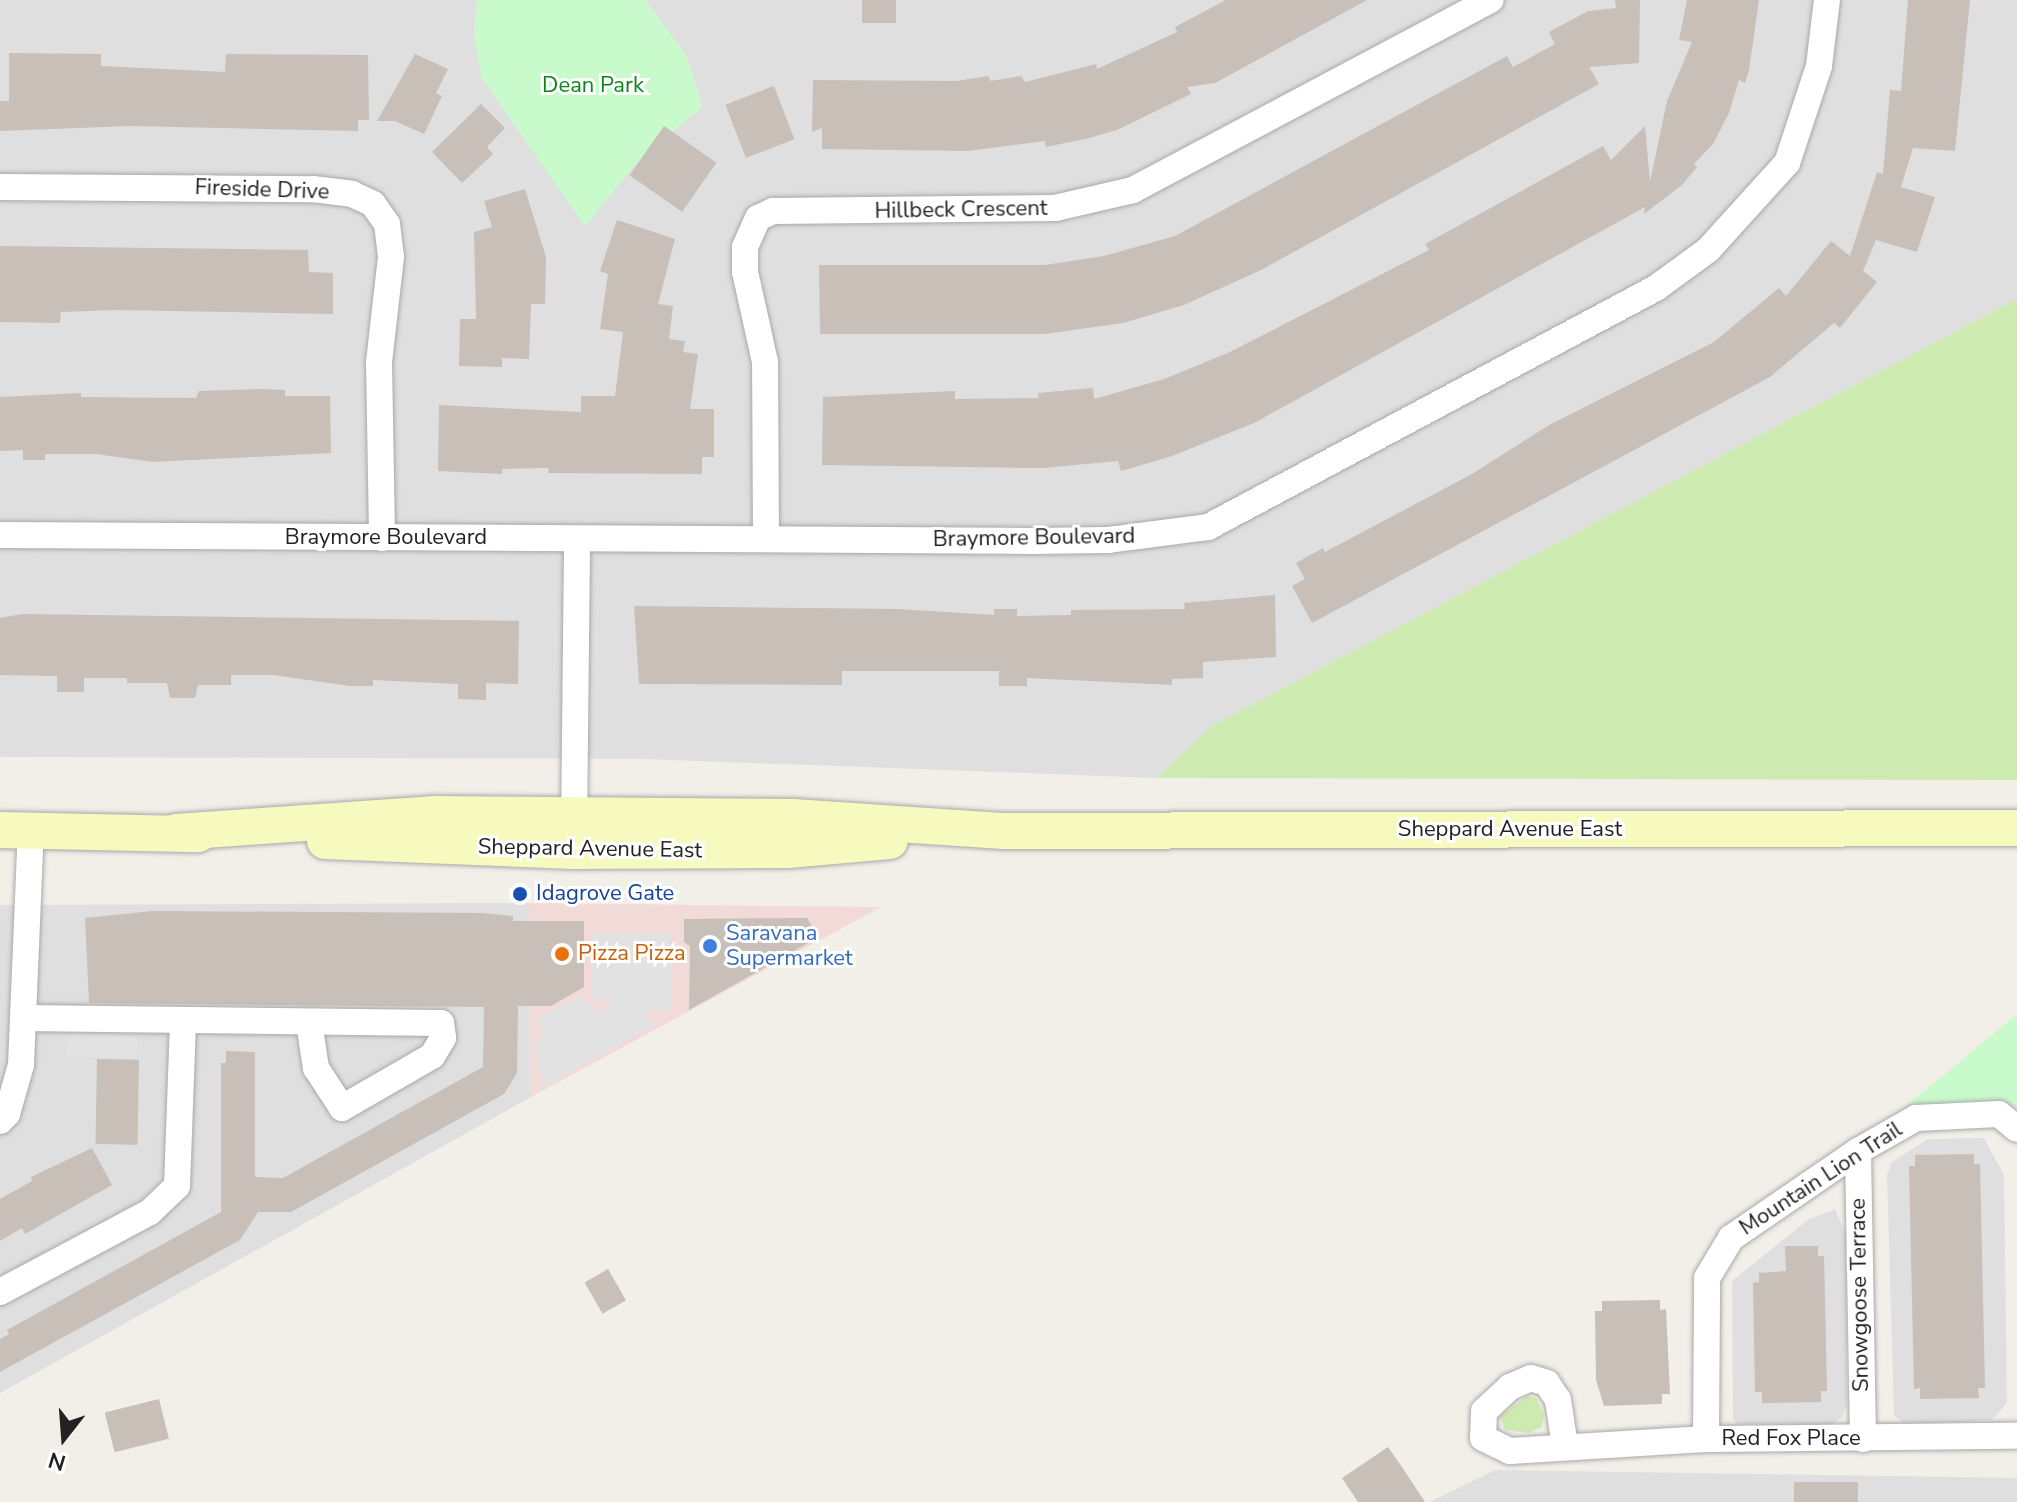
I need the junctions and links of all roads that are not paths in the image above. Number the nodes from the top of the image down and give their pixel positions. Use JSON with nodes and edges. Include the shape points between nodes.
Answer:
{"nodes":[{"id":1,"x":1491,"y":0,"type":"edge"},
{"id":2,"x":1827,"y":0,"type":"edge"},
{"id":3,"x":0,"y":187,"type":"edge"},
{"id":4,"x":0,"y":535,"type":"edge"},
{"id":5,"x":382,"y":538,"type":"junction"},
{"id":6,"x":766,"y":539,"type":"junction"},
{"id":7,"x":577,"y":540,"type":"junction"},
{"id":8,"x":574,"y":815,"type":"junction"},
{"id":9,"x":2017,"y":828,"type":"edge"},
{"id":10,"x":15,"y":830,"type":"edge"},
{"id":11,"x":1004,"y":831,"type":"junction"},
{"id":12,"x":176,"y":832,"type":"junction"},
{"id":13,"x":574,"y":851,"type":"junction"},
{"id":14,"x":24,"y":1018,"type":"junction"},
{"id":15,"x":183,"y":1022,"type":"junction"},
{"id":16,"x":309,"y":1023,"type":"junction"},
{"id":17,"x":0,"y":1121,"type":"edge"},
{"id":18,"x":2017,"y":1129,"type":"edge"},
{"id":19,"x":1858,"y":1151,"type":"junction"},
{"id":20,"x":0,"y":1292,"type":"edge"},
{"id":21,"x":2017,"y":1436,"type":"edge"},
{"id":22,"x":1706,"y":1439,"type":"junction"},
{"id":23,"x":1863,"y":1439,"type":"junction"},
{"id":24,"x":1565,"y":1446,"type":"dead end"}],
"edges":[{"from":1,"to":6,"type":"street","name":"Hillbeck Crescent","via":[[1133,190],[1055,208],[773,211],[758,218],[745,247],[745,272],[765,362]]},
{"from":2,"to":6,"type":"street","name":"Braymore Boulevard","via":[[1819,66],[1787,163],[1708,250],[1656,288],[1248,510],[1208,527],[1108,540]]},
{"from":3,"to":5,"type":"street","name":"Fireside Drive","via":[[313,189],[352,194],[373,204],[387,224],[391,257],[379,362]]},
{"from":4,"to":5,"type":"street","name":"Braymore Boulevard"},
{"from":5,"to":7,"type":"street","name":"Braymore Boulevard"},
{"from":6,"to":7,"type":"street","name":"Braymore Boulevard"},
{"from":7,"to":8,"type":"street"},
{"from":8,"to":11,"type":"main road","name":"Sheppard Avenue East","via":[[793,817]]},
{"from":8,"to":12,"type":"main road","name":"Sheppard Avenue East","via":[[435,814]]},
{"from":8,"to":13,"type":"street"},
{"from":9,"to":11,"type":"main road","name":"Sheppard Avenue East"},
{"from":10,"to":12,"type":"main road","name":"Sheppard Avenue East"},
{"from":10,"to":14,"type":"street"},
{"from":11,"to":13,"type":"main road","name":"Sheppard Avenue East","via":[[788,850]]},
{"from":12,"to":13,"type":"main road","name":"Sheppard Avenue East"},
{"from":14,"to":15,"type":"street"},
{"from":14,"to":17,"type":"street","via":[[21,1065],[7,1114]]},
{"from":15,"to":16,"type":"street"},
{"from":15,"to":20,"type":"street","via":[[177,1186],[150,1212]]},
{"from":16,"to":16,"type":"street","via":[[316,1068],[342,1108],[432,1056],[443,1038],[441,1023]]},
{"from":18,"to":19,"type":"street","name":"Mountain Lion Trail","via":[[1999,1114],[1948,1112],[1916,1118]]},
{"from":19,"to":22,"type":"street","name":"Mountain Lion Trail","via":[[1731,1238],[1707,1278]]},
{"from":19,"to":23,"type":"street","name":"Snowgoose Terrace"},
{"from":21,"to":23,"type":"street","name":"Red Fox Place"},
{"from":22,"to":23,"type":"street","name":"Red Fox Place"},
{"from":22,"to":24,"type":"street","name":"Red Fox Place"}]}
